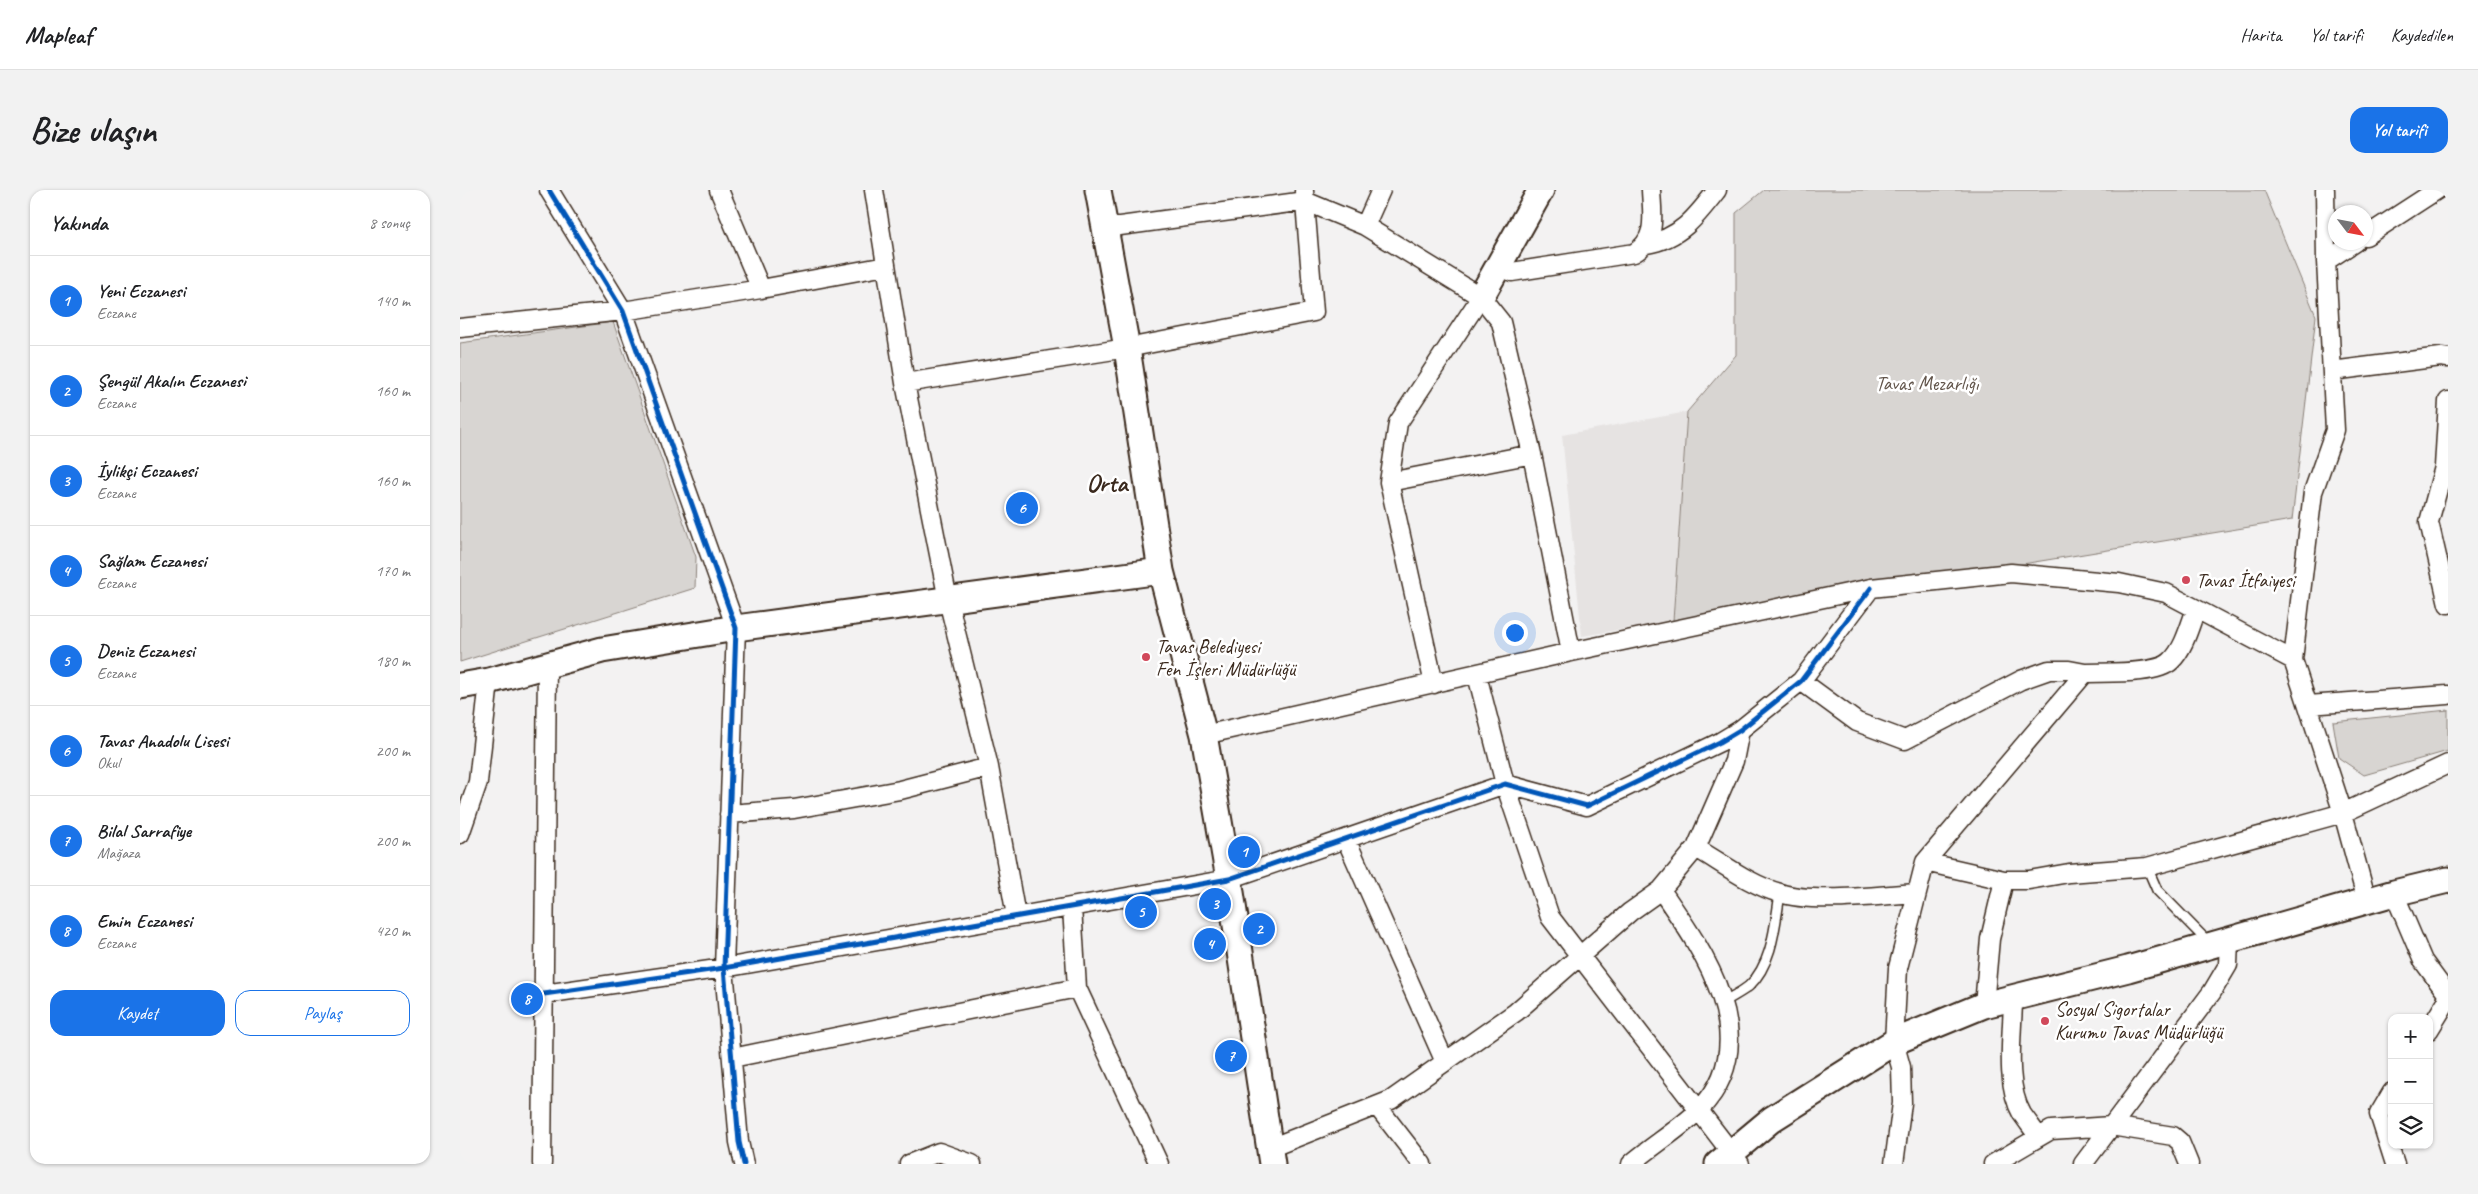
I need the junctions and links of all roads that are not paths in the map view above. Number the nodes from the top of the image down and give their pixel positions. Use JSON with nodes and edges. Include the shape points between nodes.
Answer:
{"nodes":[{"id":1,"x":549,"y":190,"type":"edge"},
{"id":2,"x":719,"y":190,"type":"edge"},
{"id":3,"x":874,"y":190,"type":"edge"},
{"id":4,"x":1098,"y":190,"type":"edge"},
{"id":5,"x":1381,"y":190,"type":"edge"},
{"id":6,"x":1542,"y":190,"type":"edge"},
{"id":7,"x":1652,"y":190,"type":"edge"},
{"id":8,"x":1717,"y":190,"type":"edge"},
{"id":9,"x":2325,"y":190,"type":"edge"},
{"id":10,"x":2437,"y":190,"type":"edge"},
{"id":11,"x":1304,"y":196,"type":"edge"},
{"id":12,"x":1365,"y":226,"type":"junction"},
{"id":13,"x":1105,"y":228,"type":"junction"},
{"id":14,"x":2373,"y":231,"type":"edge"},
{"id":15,"x":1646,"y":244,"type":"junction"},
{"id":16,"x":2343,"y":250,"type":"edge"},
{"id":17,"x":2326,"y":261,"type":"junction"},
{"id":18,"x":886,"y":266,"type":"junction"},
{"id":19,"x":1499,"y":266,"type":"junction"},
{"id":20,"x":760,"y":289,"type":"junction"},
{"id":21,"x":1481,"y":297,"type":"junction"},
{"id":22,"x":622,"y":311,"type":"junction"},
{"id":23,"x":460,"y":328,"type":"edge"},
{"id":24,"x":1127,"y":348,"type":"junction"},
{"id":25,"x":2448,"y":358,"type":"edge"},
{"id":26,"x":2332,"y":371,"type":"junction"},
{"id":27,"x":905,"y":383,"type":"junction"},
{"id":28,"x":2448,"y":401,"type":"edge"},
{"id":29,"x":1532,"y":454,"type":"junction"},
{"id":30,"x":1389,"y":482,"type":"junction"},
{"id":31,"x":1161,"y":571,"type":"junction"},
{"id":32,"x":1872,"y":588,"type":"junction"},
{"id":33,"x":948,"y":600,"type":"junction"},
{"id":34,"x":2448,"y":604,"type":"edge"},
{"id":35,"x":2196,"y":609,"type":"junction"},
{"id":36,"x":736,"y":628,"type":"junction"},
{"id":37,"x":1570,"y":652,"type":"junction"},
{"id":38,"x":2294,"y":660,"type":"junction"},
{"id":39,"x":547,"y":665,"type":"junction"},
{"id":40,"x":2085,"y":673,"type":"junction"},
{"id":41,"x":1477,"y":675,"type":"junction"},
{"id":42,"x":489,"y":681,"type":"junction"},
{"id":43,"x":1802,"y":681,"type":"junction"},
{"id":44,"x":1434,"y":684,"type":"junction"},
{"id":45,"x":460,"y":686,"type":"edge"},
{"id":46,"x":2448,"y":695,"type":"edge"},
{"id":47,"x":2308,"y":705,"type":"junction"},
{"id":48,"x":1740,"y":730,"type":"junction"},
{"id":49,"x":1204,"y":735,"type":"junction"},
{"id":50,"x":2448,"y":764,"type":"edge"},
{"id":51,"x":989,"y":767,"type":"junction"},
{"id":52,"x":1505,"y":784,"type":"junction"},
{"id":53,"x":2343,"y":813,"type":"junction"},
{"id":54,"x":729,"y":814,"type":"junction"},
{"id":55,"x":460,"y":834,"type":"edge"},
{"id":56,"x":1346,"y":839,"type":"junction"},
{"id":57,"x":1696,"y":848,"type":"junction"},
{"id":58,"x":1925,"y":862,"type":"junction"},
{"id":59,"x":2147,"y":867,"type":"junction"},
{"id":60,"x":1229,"y":879,"type":"junction"},
{"id":61,"x":2004,"y":880,"type":"junction"},
{"id":62,"x":2448,"y":880,"type":"edge"},
{"id":63,"x":1661,"y":890,"type":"junction"},
{"id":64,"x":1917,"y":893,"type":"junction"},
{"id":65,"x":2394,"y":893,"type":"junction"},
{"id":66,"x":1780,"y":894,"type":"junction"},
{"id":67,"x":2367,"y":900,"type":"junction"},
{"id":68,"x":1072,"y":907,"type":"junction"},
{"id":69,"x":1016,"y":916,"type":"junction"},
{"id":70,"x":2220,"y":942,"type":"junction"},
{"id":71,"x":1580,"y":956,"type":"junction"},
{"id":72,"x":724,"y":968,"type":"junction"},
{"id":73,"x":1077,"y":988,"type":"junction"},
{"id":74,"x":544,"y":994,"type":"junction"},
{"id":75,"x":2448,"y":997,"type":"edge"},
{"id":76,"x":2013,"y":998,"type":"junction"},
{"id":77,"x":1722,"y":1002,"type":"junction"},
{"id":78,"x":1984,"y":1005,"type":"junction"},
{"id":79,"x":2433,"y":1023,"type":"edge"},
{"id":80,"x":1894,"y":1042,"type":"junction"},
{"id":81,"x":732,"y":1058,"type":"junction"},
{"id":82,"x":1445,"y":1062,"type":"junction"},
{"id":83,"x":2388,"y":1099,"type":"edge"},
{"id":84,"x":1377,"y":1106,"type":"junction"},
{"id":85,"x":1699,"y":1110,"type":"junction"},
{"id":86,"x":2111,"y":1126,"type":"junction"},
{"id":87,"x":2038,"y":1136,"type":"junction"},
{"id":88,"x":1271,"y":1156,"type":"edge"},
{"id":89,"x":1729,"y":1160,"type":"edge"},
{"id":90,"x":542,"y":1164,"type":"edge"},
{"id":91,"x":744,"y":1164,"type":"edge"},
{"id":92,"x":909,"y":1164,"type":"edge"},
{"id":93,"x":972,"y":1164,"type":"edge"},
{"id":94,"x":1159,"y":1164,"type":"edge"},
{"id":95,"x":1422,"y":1164,"type":"edge"},
{"id":96,"x":1631,"y":1164,"type":"edge"},
{"id":97,"x":1894,"y":1164,"type":"edge"},
{"id":98,"x":1994,"y":1164,"type":"edge"},
{"id":99,"x":2083,"y":1164,"type":"edge"},
{"id":100,"x":2189,"y":1164,"type":"edge"},
{"id":101,"x":2396,"y":1164,"type":"edge"}],
"edges":[{"from":1,"to":22,"type":"street"},
{"from":2,"to":20,"type":"street"},
{"from":3,"to":18,"type":"street"},
{"from":4,"to":13,"type":"street"},
{"from":5,"to":12,"type":"street"},
{"from":6,"to":19,"type":"street"},
{"from":7,"to":15,"type":"street","via":[[1652,233]]},
{"from":8,"to":15,"type":"street","via":[[1682,230],[1662,241]]},
{"from":9,"to":17,"type":"street"},
{"from":10,"to":14,"type":"street"},
{"from":11,"to":12,"type":"street"},
{"from":11,"to":13,"type":"street"},
{"from":11,"to":24,"type":"street","via":[[1314,312]]},
{"from":12,"to":21,"type":"street"},
{"from":13,"to":24,"type":"street"},
{"from":15,"to":19,"type":"street","via":[[1634,253],[1512,272]]},
{"from":16,"to":17,"type":"street"},
{"from":17,"to":26,"type":"street"},
{"from":18,"to":20,"type":"street"},
{"from":18,"to":27,"type":"street"},
{"from":19,"to":21,"type":"street"},
{"from":20,"to":22,"type":"street"},
{"from":21,"to":29,"type":"street","via":[[1501,322]]},
{"from":21,"to":30,"type":"street","via":[[1398,423]]},
{"from":22,"to":23,"type":"street"},
{"from":22,"to":36,"type":"street"},
{"from":24,"to":27,"type":"street"},
{"from":24,"to":31,"type":"street"},
{"from":25,"to":26,"type":"street"},
{"from":26,"to":38,"type":"street","via":[[2335,430],[2313,492]]},
{"from":27,"to":33,"type":"street"},
{"from":28,"to":34,"type":"street","via":[[2444,467],[2429,522]]},
{"from":29,"to":30,"type":"street"},
{"from":29,"to":37,"type":"street"},
{"from":30,"to":44,"type":"street"},
{"from":31,"to":33,"type":"street"},
{"from":31,"to":49,"type":"street"},
{"from":32,"to":35,"type":"street","via":[[2011,573],[2118,584],[2166,593]]},
{"from":32,"to":37,"type":"street"},
{"from":32,"to":43,"type":"street"},
{"from":33,"to":36,"type":"street"},
{"from":33,"to":51,"type":"street"},
{"from":35,"to":38,"type":"street"},
{"from":35,"to":40,"type":"street","via":[[2171,662],[2136,671]]},
{"from":36,"to":39,"type":"street","via":[[602,650]]},
{"from":36,"to":54,"type":"street"},
{"from":37,"to":41,"type":"street"},
{"from":38,"to":47,"type":"street"},
{"from":39,"to":42,"type":"street"},
{"from":39,"to":74,"type":"street"},
{"from":40,"to":43,"type":"street","via":[[2049,670],[2020,680],[1905,740],[1857,722]]},
{"from":40,"to":58,"type":"street"},
{"from":41,"to":44,"type":"street"},
{"from":41,"to":52,"type":"street"},
{"from":42,"to":45,"type":"street"},
{"from":42,"to":55,"type":"street","via":[[478,782]]},
{"from":43,"to":48,"type":"street"},
{"from":44,"to":49,"type":"street"},
{"from":46,"to":47,"type":"street"},
{"from":47,"to":53,"type":"street"},
{"from":48,"to":52,"type":"street","via":[[1587,806]]},
{"from":48,"to":57,"type":"street","via":[[1734,761]]},
{"from":49,"to":60,"type":"street"},
{"from":50,"to":53,"type":"street"},
{"from":51,"to":54,"type":"street","via":[[900,790],[794,809]]},
{"from":51,"to":69,"type":"street"},
{"from":52,"to":56,"type":"street"},
{"from":52,"to":71,"type":"street","via":[[1550,917]]},
{"from":53,"to":59,"type":"street"},
{"from":53,"to":67,"type":"street"},
{"from":54,"to":72,"type":"street"},
{"from":56,"to":60,"type":"street"},
{"from":56,"to":82,"type":"street"},
{"from":57,"to":63,"type":"street"},
{"from":57,"to":66,"type":"street"},
{"from":58,"to":61,"type":"street"},
{"from":58,"to":64,"type":"street"},
{"from":59,"to":61,"type":"street"},
{"from":59,"to":70,"type":"lane","via":[[2157,890]]},
{"from":60,"to":68,"type":"street"},
{"from":60,"to":88,"type":"street"},
{"from":61,"to":78,"type":"street","via":[[1990,939]]},
{"from":62,"to":65,"type":"street"},
{"from":63,"to":71,"type":"street","via":[[1630,912]]},
{"from":63,"to":77,"type":"street","via":[[1698,943]]},
{"from":64,"to":66,"type":"street","via":[[1806,898]]},
{"from":64,"to":80,"type":"street","via":[[1898,968]]},
{"from":65,"to":67,"type":"street"},
{"from":65,"to":75,"type":"street","via":[[2423,961]]},
{"from":66,"to":77,"type":"lane","via":[[1764,964],[1749,986]]},
{"from":67,"to":70,"type":"street"},
{"from":68,"to":69,"type":"street"},
{"from":68,"to":73,"type":"street"},
{"from":69,"to":72,"type":"street"},
{"from":70,"to":76,"type":"street"},
{"from":70,"to":86,"type":"street","via":[[2228,965],[2212,992]]},
{"from":71,"to":82,"type":"street","via":[[1516,1012]]},
{"from":71,"to":85,"type":"street"},
{"from":72,"to":74,"type":"street"},
{"from":72,"to":81,"type":"street"},
{"from":73,"to":81,"type":"street"},
{"from":73,"to":94,"type":"street"},
{"from":74,"to":90,"type":"street"},
{"from":75,"to":79,"type":"street"},
{"from":76,"to":78,"type":"street"},
{"from":76,"to":87,"type":"street","via":[[2011,1063],[2014,1092],[2022,1113]]},
{"from":77,"to":85,"type":"street","via":[[1730,1053],[1718,1083]]},
{"from":78,"to":80,"type":"street"},
{"from":80,"to":89,"type":"street","via":[[1772,1119]]},
{"from":80,"to":97,"type":"street","via":[[1903,1085]]},
{"from":81,"to":91,"type":"street"},
{"from":82,"to":84,"type":"street","via":[[1391,1100]]},
{"from":83,"to":101,"type":"street","via":[[2379,1114]]},
{"from":84,"to":88,"type":"street"},
{"from":84,"to":95,"type":"street"},
{"from":85,"to":89,"type":"street"},
{"from":85,"to":96,"type":"street"},
{"from":86,"to":87,"type":"street","via":[[2050,1130]]},
{"from":86,"to":99,"type":"street"},
{"from":86,"to":100,"type":"street","via":[[2173,1136],[2180,1142]]},
{"from":87,"to":98,"type":"street"},
{"from":92,"to":93,"type":"street","via":[[939,1152]]}]}
